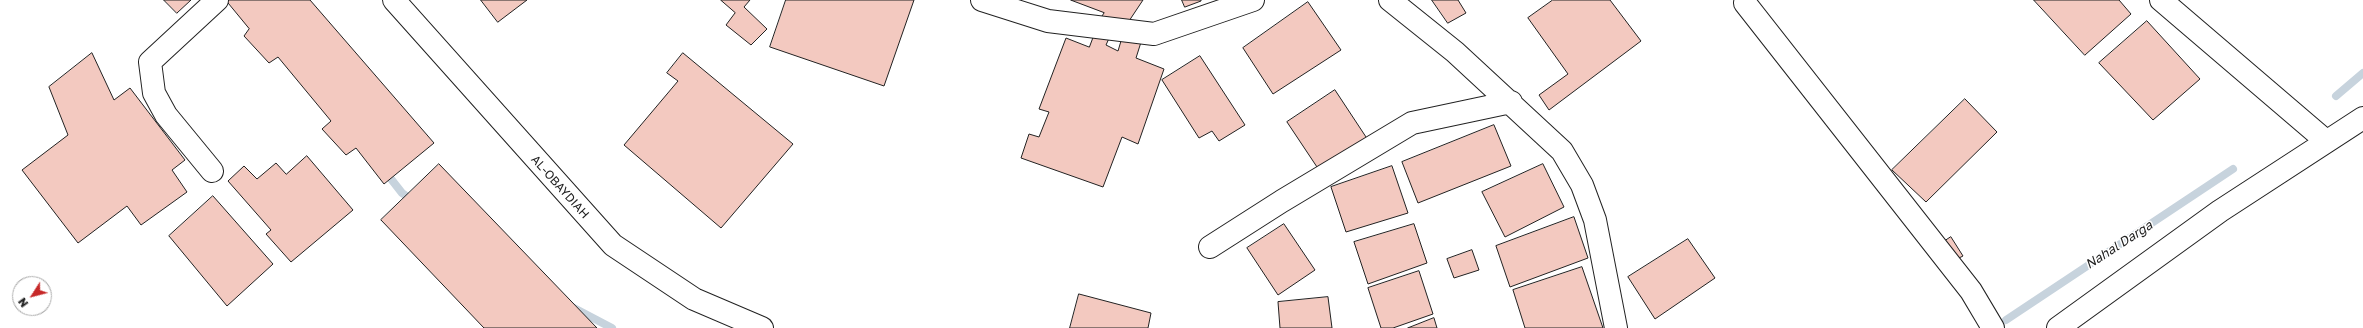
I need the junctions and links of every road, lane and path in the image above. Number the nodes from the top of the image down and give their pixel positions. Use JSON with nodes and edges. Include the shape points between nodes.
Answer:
{"nodes":[{"id":1,"x":217,"y":0,"type":"edge"},
{"id":2,"x":394,"y":0,"type":"edge"},
{"id":3,"x":982,"y":0,"type":"edge"},
{"id":4,"x":1253,"y":0,"type":"edge"},
{"id":5,"x":1390,"y":0,"type":"edge"},
{"id":6,"x":2161,"y":0,"type":"edge"},
{"id":7,"x":1745,"y":4,"type":"dead end"},
{"id":8,"x":1511,"y":102,"type":"junction"},
{"id":9,"x":2363,"y":118,"type":"edge"},
{"id":10,"x":2326,"y":141,"type":"junction"},
{"id":11,"x":212,"y":171,"type":"dead end"},
{"id":12,"x":1210,"y":247,"type":"dead end"},
{"id":13,"x":762,"y":328,"type":"edge"},
{"id":14,"x":1616,"y":328,"type":"edge"},
{"id":15,"x":1993,"y":328,"type":"edge"},
{"id":16,"x":2058,"y":328,"type":"edge"}],
"edges":[{"from":1,"to":11,"type":"street","via":[[150,62],[154,93],[166,115]]},
{"from":2,"to":13,"type":"street","name":"AL-OBAYDIAH","via":[[613,245],[694,299]]},
{"from":3,"to":4,"type":"street","via":[[1048,21],[1154,34]]},
{"from":5,"to":8,"type":"street","via":[[1455,52]]},
{"from":6,"to":10,"type":"street"},
{"from":7,"to":15,"type":"street","via":[[1970,291]]},
{"from":8,"to":12,"type":"street","via":[[1412,123]]},
{"from":8,"to":14,"type":"street","via":[[1562,151],[1582,185],[1595,220]]},
{"from":9,"to":10,"type":"street"},
{"from":10,"to":16,"type":"street","via":[[2220,210]]}]}
